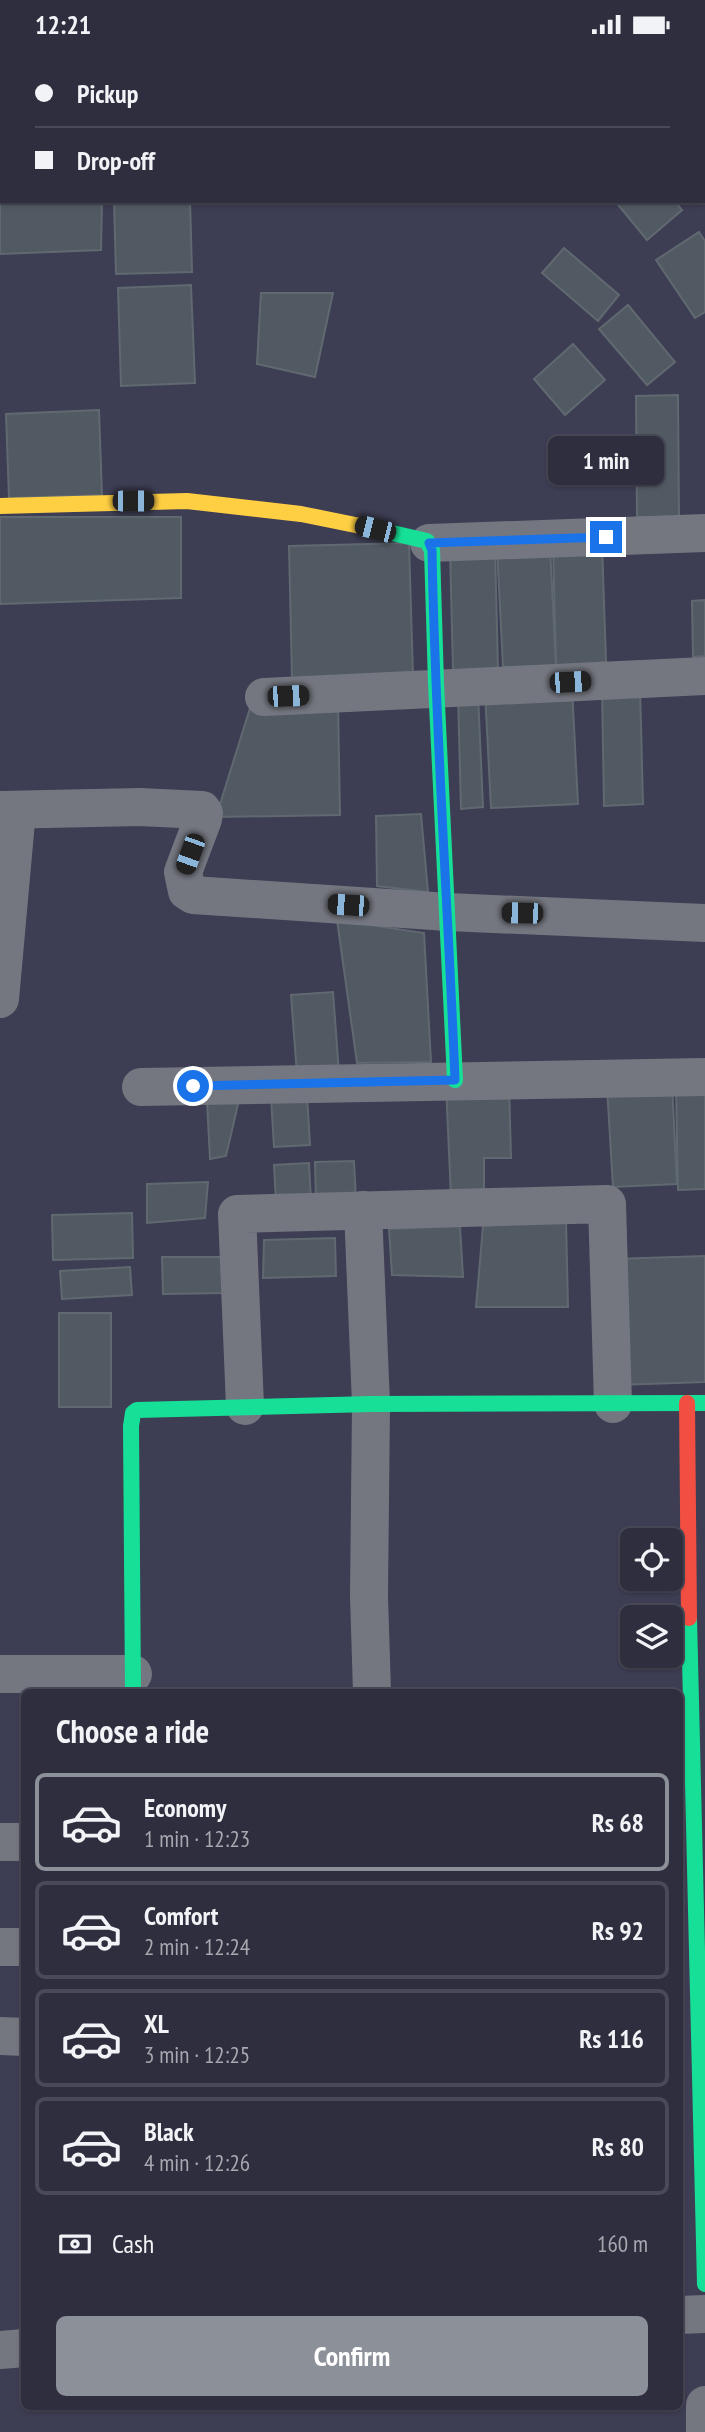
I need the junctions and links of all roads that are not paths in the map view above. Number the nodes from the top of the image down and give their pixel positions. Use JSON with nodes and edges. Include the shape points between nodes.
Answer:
{"nodes":[{"id":1,"x":0,"y":506,"type":"edge"},
{"id":2,"x":705,"y":533,"type":"edge"},
{"id":3,"x":429,"y":543,"type":"junction"},
{"id":4,"x":705,"y":676,"type":"edge"},
{"id":5,"x":434,"y":689,"type":"junction"},
{"id":6,"x":264,"y":697,"type":"dead end"},
{"id":7,"x":9,"y":810,"type":"edge"},
{"id":8,"x":448,"y":912,"type":"junction"},
{"id":9,"x":705,"y":923,"type":"edge"},
{"id":10,"x":0,"y":999,"type":"edge"},
{"id":11,"x":705,"y":1077,"type":"edge"},
{"id":12,"x":455,"y":1080,"type":"junction"},
{"id":13,"x":141,"y":1087,"type":"dead end"},
{"id":14,"x":363,"y":1210,"type":"junction"},
{"id":15,"x":613,"y":1403,"type":"junction"},
{"id":16,"x":687,"y":1403,"type":"junction"},
{"id":17,"x":705,"y":1403,"type":"edge"},
{"id":18,"x":371,"y":1404,"type":"junction"},
{"id":19,"x":246,"y":1406,"type":"junction"},
{"id":20,"x":0,"y":1674,"type":"edge"},
{"id":21,"x":133,"y":1683,"type":"edge"},
{"id":22,"x":372,"y":1689,"type":"edge"},
{"id":23,"x":0,"y":1842,"type":"edge"},
{"id":24,"x":21,"y":1842,"type":"edge"},
{"id":25,"x":687,"y":1903,"type":"edge"},
{"id":26,"x":0,"y":1947,"type":"edge"},
{"id":27,"x":21,"y":1947,"type":"edge"},
{"id":28,"x":0,"y":2036,"type":"edge"},
{"id":29,"x":21,"y":2037,"type":"edge"},
{"id":30,"x":690,"y":2106,"type":"edge"},
{"id":31,"x":705,"y":2284,"type":"edge"},
{"id":32,"x":705,"y":2313,"type":"edge"},
{"id":33,"x":683,"y":2315,"type":"edge"},
{"id":34,"x":21,"y":2348,"type":"edge"},
{"id":35,"x":0,"y":2350,"type":"edge"},
{"id":36,"x":705,"y":2405,"type":"edge"},
{"id":37,"x":705,"y":2432,"type":"edge"}],
"edges":[{"from":1,"to":3,"type":"street","via":[[187,501],[257,507]]},
{"from":2,"to":3,"type":"street"},
{"from":3,"to":5,"type":"street"},
{"from":4,"to":5,"type":"street"},
{"from":5,"to":6,"type":"street"},
{"from":5,"to":8,"type":"street"},
{"from":7,"to":8,"type":"street","via":[[202,810],[183,872],[187,891],[193,895]]},
{"from":7,"to":10,"type":"street"},
{"from":8,"to":9,"type":"street"},
{"from":8,"to":12,"type":"street"},
{"from":11,"to":12,"type":"street"},
{"from":12,"to":13,"type":"street"},
{"from":14,"to":15,"type":"street","via":[[607,1204]]},
{"from":14,"to":18,"type":"street"},
{"from":14,"to":19,"type":"street","via":[[237,1214]]},
{"from":15,"to":16,"type":"street"},
{"from":15,"to":18,"type":"street"},
{"from":16,"to":17,"type":"street"},
{"from":16,"to":25,"type":"street"},
{"from":18,"to":19,"type":"street"},
{"from":18,"to":22,"type":"street"},
{"from":19,"to":21,"type":"street","via":[[133,1413]]},
{"from":20,"to":21,"type":"street"},
{"from":23,"to":24,"type":"street"},
{"from":25,"to":30,"type":"street"},
{"from":26,"to":27,"type":"street"},
{"from":28,"to":29,"type":"street"},
{"from":30,"to":31,"type":"street"},
{"from":32,"to":33,"type":"street"},
{"from":34,"to":35,"type":"street"},
{"from":36,"to":37,"type":"street"}]}
